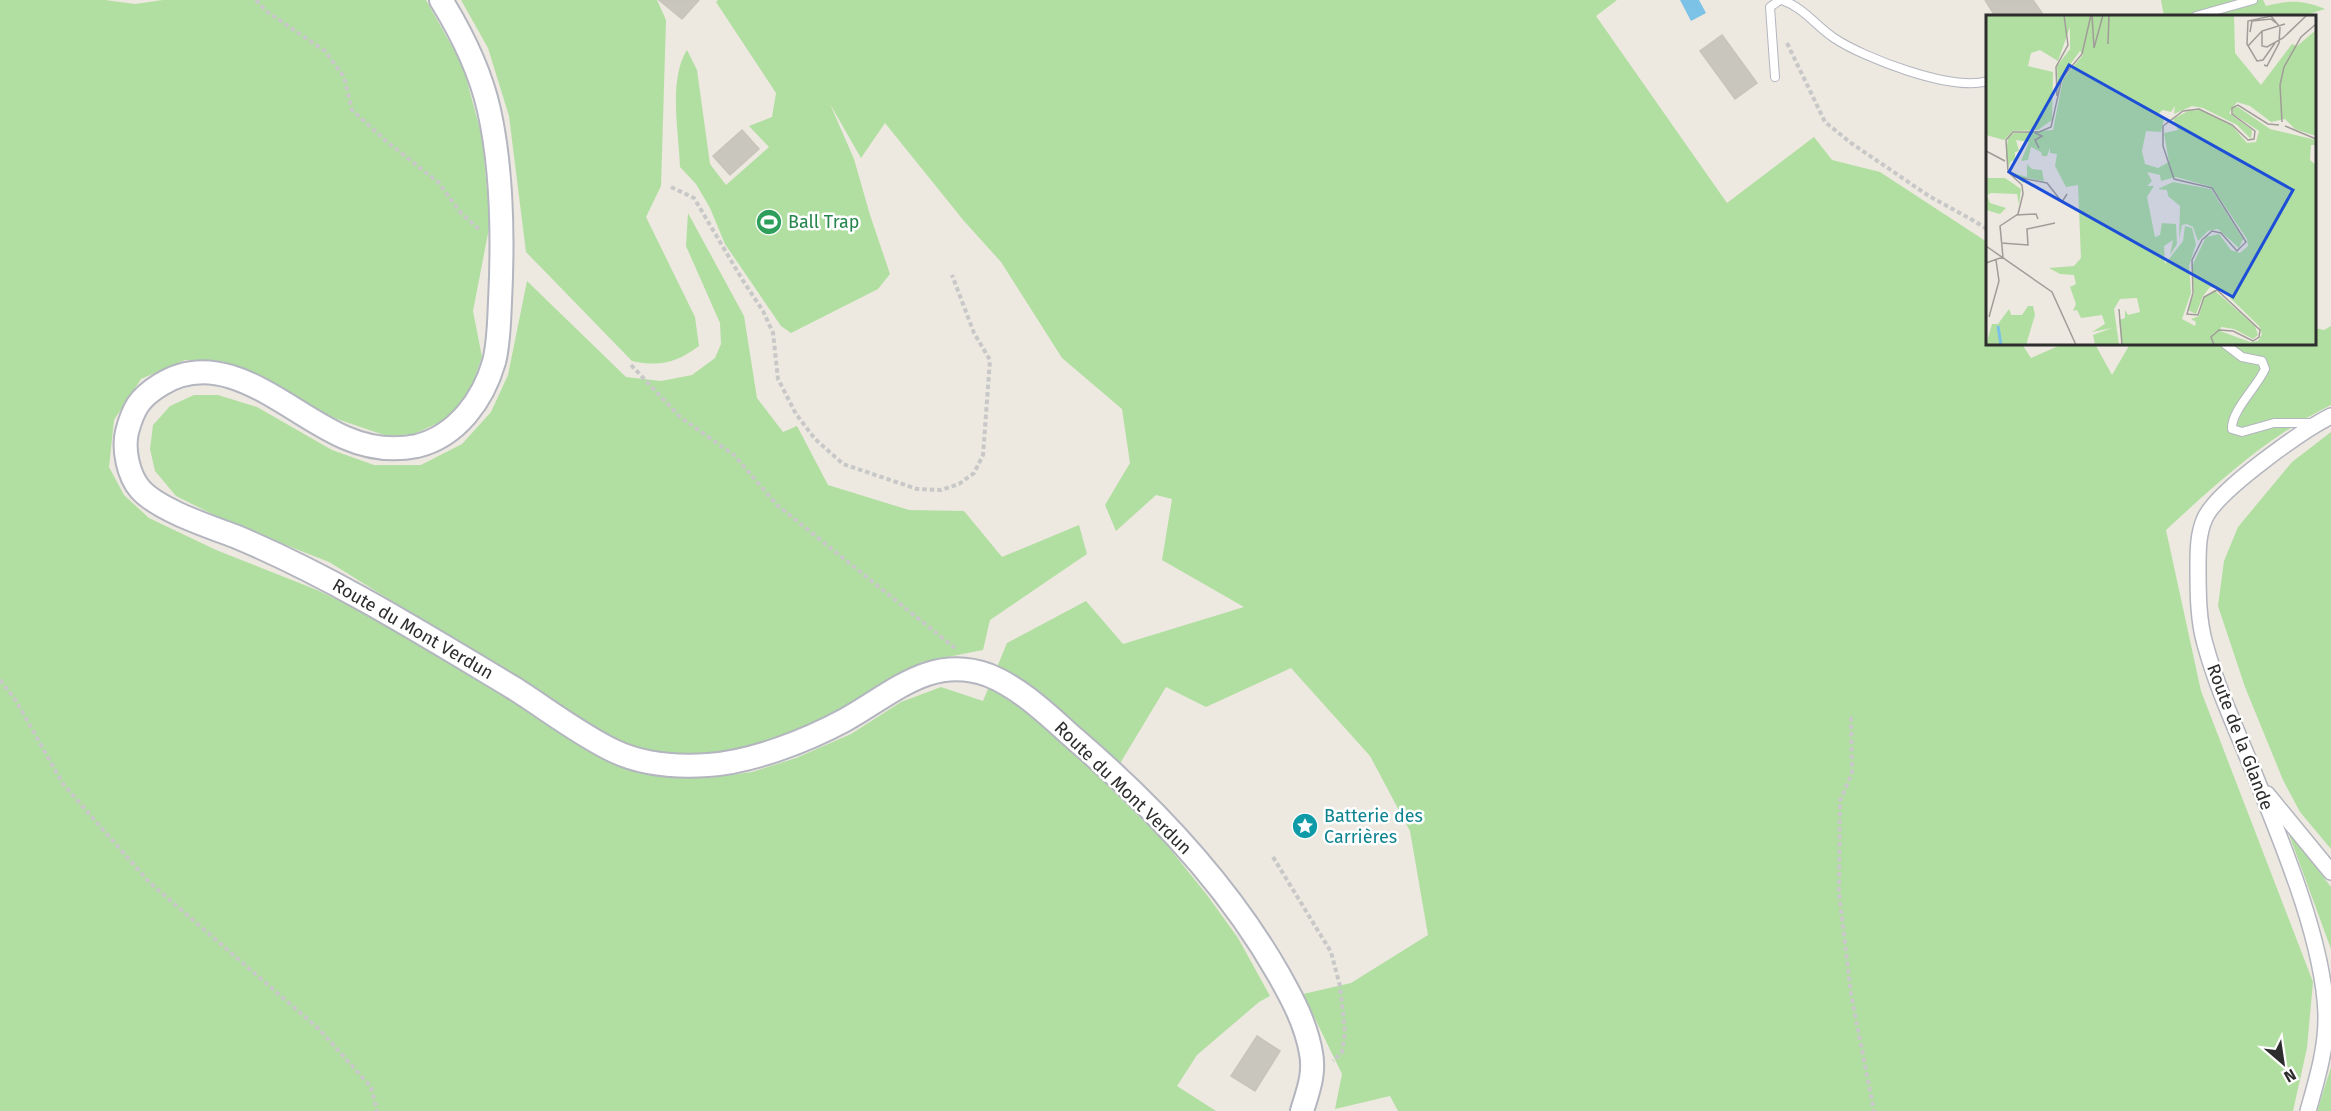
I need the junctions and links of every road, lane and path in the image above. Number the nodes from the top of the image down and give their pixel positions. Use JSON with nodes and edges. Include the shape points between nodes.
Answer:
{"nodes":[{"id":1,"x":256,"y":0,"type":"edge"},
{"id":2,"x":441,"y":0,"type":"edge"},
{"id":3,"x":1781,"y":0,"type":"edge"},
{"id":4,"x":2253,"y":0,"type":"edge"},
{"id":5,"x":2200,"y":15,"type":"edge"},
{"id":6,"x":1785,"y":38,"type":"dead end"},
{"id":7,"x":1775,"y":77,"type":"dead end"},
{"id":8,"x":1986,"y":81,"type":"edge"},
{"id":9,"x":671,"y":187,"type":"dead end"},
{"id":10,"x":1986,"y":229,"type":"edge"},
{"id":11,"x":503,"y":249,"type":"junction"},
{"id":12,"x":952,"y":275,"type":"dead end"},
{"id":13,"x":2226,"y":345,"type":"edge"},
{"id":14,"x":631,"y":365,"type":"dead end"},
{"id":15,"x":2324,"y":419,"type":"edge"},
{"id":16,"x":961,"y":653,"type":"dead end"},
{"id":17,"x":0,"y":680,"type":"edge"},
{"id":18,"x":1851,"y":717,"type":"dead end"},
{"id":19,"x":2259,"y":785,"type":"junction"},
{"id":20,"x":1273,"y":856,"type":"dead end"},
{"id":21,"x":2331,"y":872,"type":"edge"},
{"id":22,"x":1314,"y":1074,"type":"junction"},
{"id":23,"x":377,"y":1111,"type":"edge"},
{"id":24,"x":1302,"y":1111,"type":"edge"},
{"id":25,"x":1874,"y":1111,"type":"edge"},
{"id":26,"x":2308,"y":1111,"type":"edge"}],
"edges":[{"from":1,"to":11,"type":"path","via":[[266,11],[326,51],[344,77],[352,110],[438,182],[461,213]]},
{"from":2,"to":11,"type":"street","name":"Route du Mont Verdun","via":[[476,65],[488,105],[495,138]]},
{"from":3,"to":7,"type":"lane","via":[[1770,7]]},
{"from":3,"to":8,"type":"lane","via":[[1806,12],[1836,40],[1879,60],[1948,82]]},
{"from":4,"to":5,"type":"lane"},
{"from":6,"to":10,"type":"path","via":[[1825,122],[1929,196]]},
{"from":9,"to":12,"type":"path","via":[[694,198],[764,311],[773,333],[778,379],[796,414],[815,439],[843,464],[917,489],[941,490],[959,484],[974,473],[982,454],[990,360],[974,333]]},
{"from":11,"to":22,"type":"street","name":"Route du Mont Verdun","via":[[495,359],[480,398],[457,426],[420,445],[381,449],[344,438],[265,390],[219,373],[169,379],[149,392],[133,410],[124,443],[140,489],[166,508],[335,582],[615,752],[650,764],[713,765],[792,744],[938,669],[988,675],[1017,691],[1101,762],[1175,835],[1221,888],[1262,945],[1297,1006],[1311,1049]]},
{"from":13,"to":15,"type":"lane","via":[[2242,357],[2262,361],[2265,369],[2232,421],[2232,429],[2242,432],[2274,423]]},
{"from":14,"to":16,"type":"path","via":[[680,417],[734,455],[777,505]]},
{"from":15,"to":19,"type":"street","name":"Route de la Glande","via":[[2229,489],[2205,517],[2198,547],[2204,642]]},
{"from":17,"to":23,"type":"path","via":[[63,784],[141,873],[319,1029],[371,1087]]},
{"from":18,"to":25,"type":"path","via":[[1852,773],[1840,801],[1839,894],[1851,994]]},
{"from":19,"to":21,"type":"street"},
{"from":19,"to":26,"type":"street","name":"Route de la Glande","via":[[2311,931],[2322,981],[2325,1046]]},
{"from":20,"to":22,"type":"path","via":[[1331,952],[1340,986],[1345,1032],[1342,1052]]},
{"from":22,"to":24,"type":"street","name":"Route du Mont Verdun"}]}
